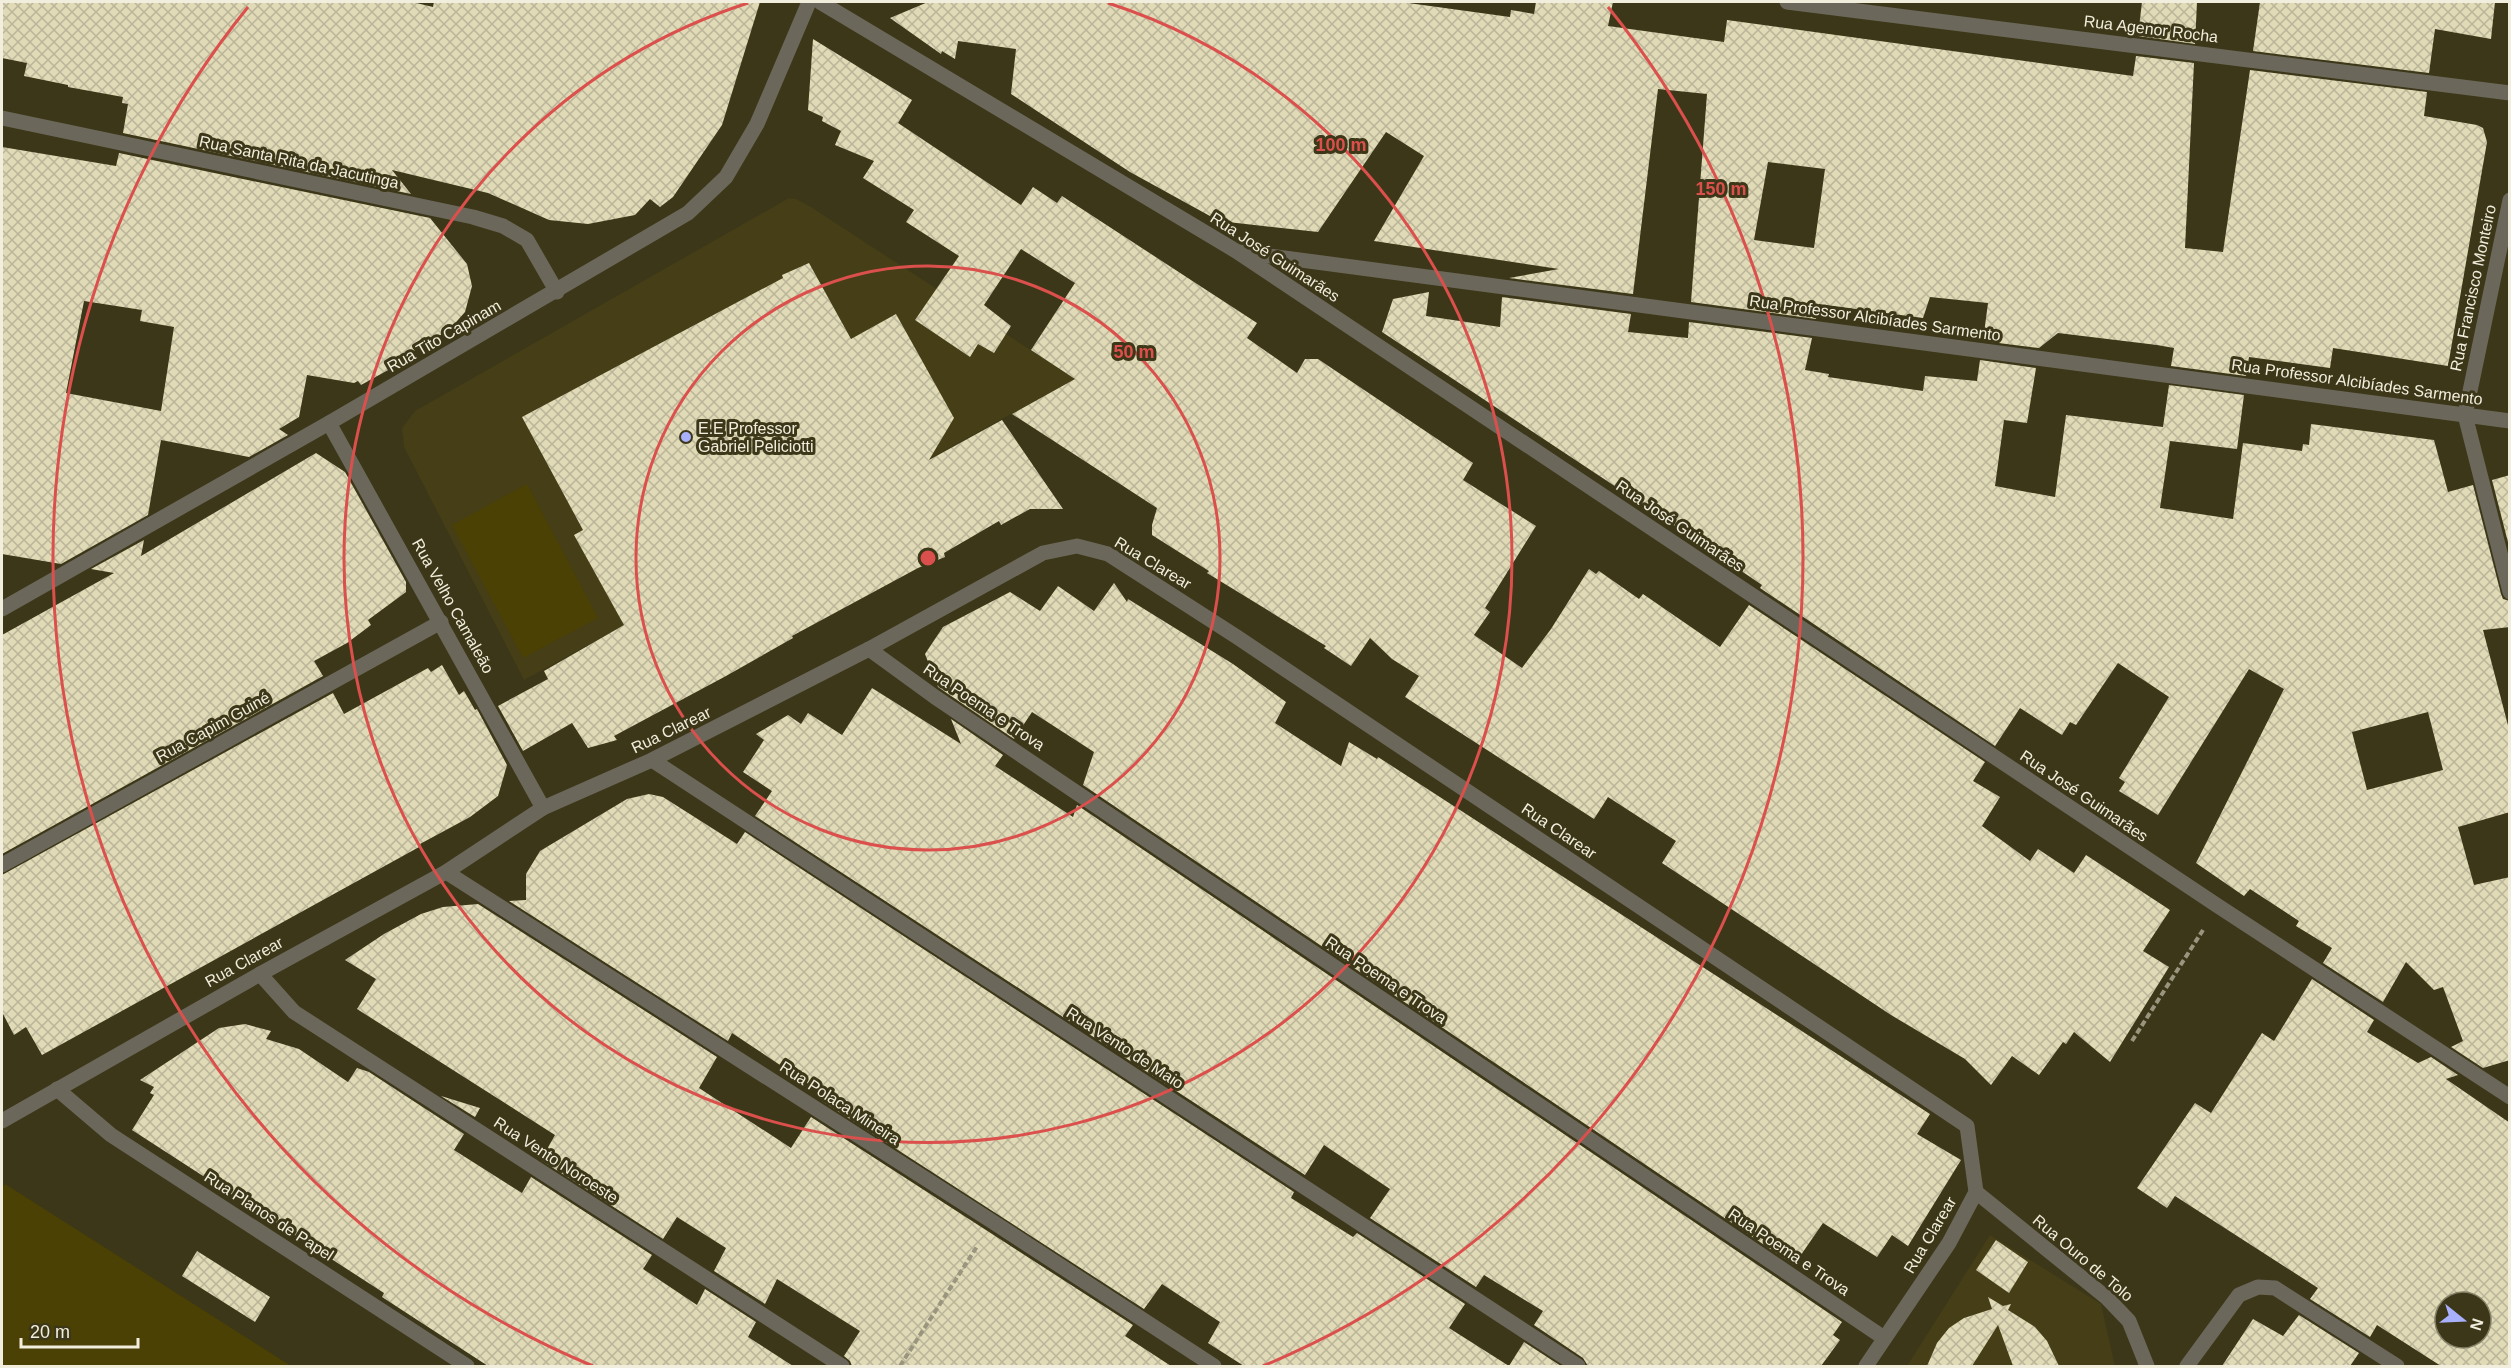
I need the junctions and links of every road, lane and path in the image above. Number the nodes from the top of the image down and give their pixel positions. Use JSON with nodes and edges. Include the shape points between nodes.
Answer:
{"nodes":[{"id":1,"x":809,"y":2,"type":"edge"},
{"id":2,"x":820,"y":2,"type":"edge"},
{"id":3,"x":1787,"y":2,"type":"edge"},
{"id":4,"x":2510,"y":93,"type":"edge"},
{"id":5,"x":2,"y":118,"type":"edge"},
{"id":6,"x":2510,"y":200,"type":"edge"},
{"id":7,"x":1236,"y":251,"type":"junction"},
{"id":8,"x":557,"y":292,"type":"junction"},
{"id":9,"x":2465,"y":415,"type":"junction"},
{"id":10,"x":2510,"y":421,"type":"edge"},
{"id":11,"x":329,"y":423,"type":"junction"},
{"id":12,"x":2510,"y":592,"type":"edge"},
{"id":13,"x":2,"y":609,"type":"edge"},
{"id":14,"x":441,"y":622,"type":"junction"},
{"id":15,"x":869,"y":649,"type":"junction"},
{"id":16,"x":652,"y":760,"type":"junction"},
{"id":17,"x":543,"y":808,"type":"junction"},
{"id":18,"x":2,"y":865,"type":"edge"},
{"id":19,"x":446,"y":872,"type":"junction"},
{"id":20,"x":2218,"y":906,"type":"junction"},
{"id":21,"x":260,"y":974,"type":"junction"},
{"id":22,"x":2132,"y":1041,"type":"dead end"},
{"id":23,"x":57,"y":1089,"type":"junction"},
{"id":24,"x":2510,"y":1097,"type":"edge"},
{"id":25,"x":2,"y":1121,"type":"edge"},
{"id":26,"x":1976,"y":1192,"type":"junction"},
{"id":27,"x":993,"y":1222,"type":"junction"},
{"id":28,"x":1884,"y":1338,"type":"junction"},
{"id":29,"x":467,"y":1366,"type":"edge"},
{"id":30,"x":842,"y":1366,"type":"edge"},
{"id":31,"x":900,"y":1366,"type":"edge"},
{"id":32,"x":1214,"y":1366,"type":"edge"},
{"id":33,"x":1578,"y":1366,"type":"edge"},
{"id":34,"x":1866,"y":1366,"type":"edge"},
{"id":35,"x":2147,"y":1366,"type":"edge"},
{"id":36,"x":2187,"y":1366,"type":"edge"},
{"id":37,"x":2397,"y":1366,"type":"edge"}],
"edges":[{"from":1,"to":8,"type":"street","name":"Rua Tito Capinam","via":[[757,124],[726,177],[688,213]]},
{"from":2,"to":7,"type":"street","name":"Rua José Guimarães"},
{"from":3,"to":4,"type":"street","name":"Rua Agenor Rocha"},
{"from":5,"to":8,"type":"street","name":"Rua Santa Rita da Jacutinga","via":[[503,226],[527,240]]},
{"from":6,"to":9,"type":"street","name":"Rua Francisco Monteiro"},
{"from":7,"to":9,"type":"street","name":"Rua Professor Alcibíades Sarmento"},
{"from":7,"to":20,"type":"street","name":"Rua José Guimarães"},
{"from":8,"to":11,"type":"street","name":"Rua Tito Capinam"},
{"from":9,"to":10,"type":"street","name":"Rua Professor Alcibíades Sarmento"},
{"from":9,"to":12,"type":"street","name":"Rua Francisco Monteiro"},
{"from":11,"to":13,"type":"street","name":"Rua Tito Capinam"},
{"from":11,"to":14,"type":"street","name":"Rua Velho Camaleão"},
{"from":14,"to":17,"type":"street","name":"Rua Velho Camaleão"},
{"from":14,"to":18,"type":"street","name":"Rua Capim Guiné"},
{"from":15,"to":16,"type":"street","name":"Rua Clarear"},
{"from":15,"to":26,"type":"street","name":"Rua Clarear","via":[[1043,553],[1077,546],[1108,554],[1967,1126]]},
{"from":15,"to":28,"type":"street","name":"Rua Poema e Trova"},
{"from":16,"to":17,"type":"street","name":"Rua Clarear"},
{"from":16,"to":33,"type":"street","name":"Rua Vento de Maio"},
{"from":17,"to":19,"type":"street","name":"Rua Clarear"},
{"from":19,"to":21,"type":"street","name":"Rua Clarear"},
{"from":19,"to":27,"type":"street","name":"Rua Polaca Mineira"},
{"from":20,"to":22,"type":"path"},
{"from":20,"to":24,"type":"street","name":"Rua José Guimarães"},
{"from":21,"to":23,"type":"street","name":"Rua Clarear"},
{"from":21,"to":30,"type":"street","name":"Rua Vento Noroeste","via":[[294,1012]]},
{"from":23,"to":25,"type":"street","name":"Rua Clarear"},
{"from":23,"to":29,"type":"street","name":"Rua Planos de Papel","via":[[111,1135]]},
{"from":26,"to":28,"type":"street","name":"Rua Clarear","via":[[1949,1243]]},
{"from":26,"to":35,"type":"street","name":"Rua Ouro de Tolo","via":[[2107,1298],[2129,1321]]},
{"from":27,"to":31,"type":"path"},
{"from":27,"to":32,"type":"street","name":"Rua Polaca Mineira"},
{"from":28,"to":34,"type":"street","name":"Rua Clarear"},
{"from":36,"to":37,"type":"street","via":[[2239,1295],[2258,1287],[2275,1288]]}]}
